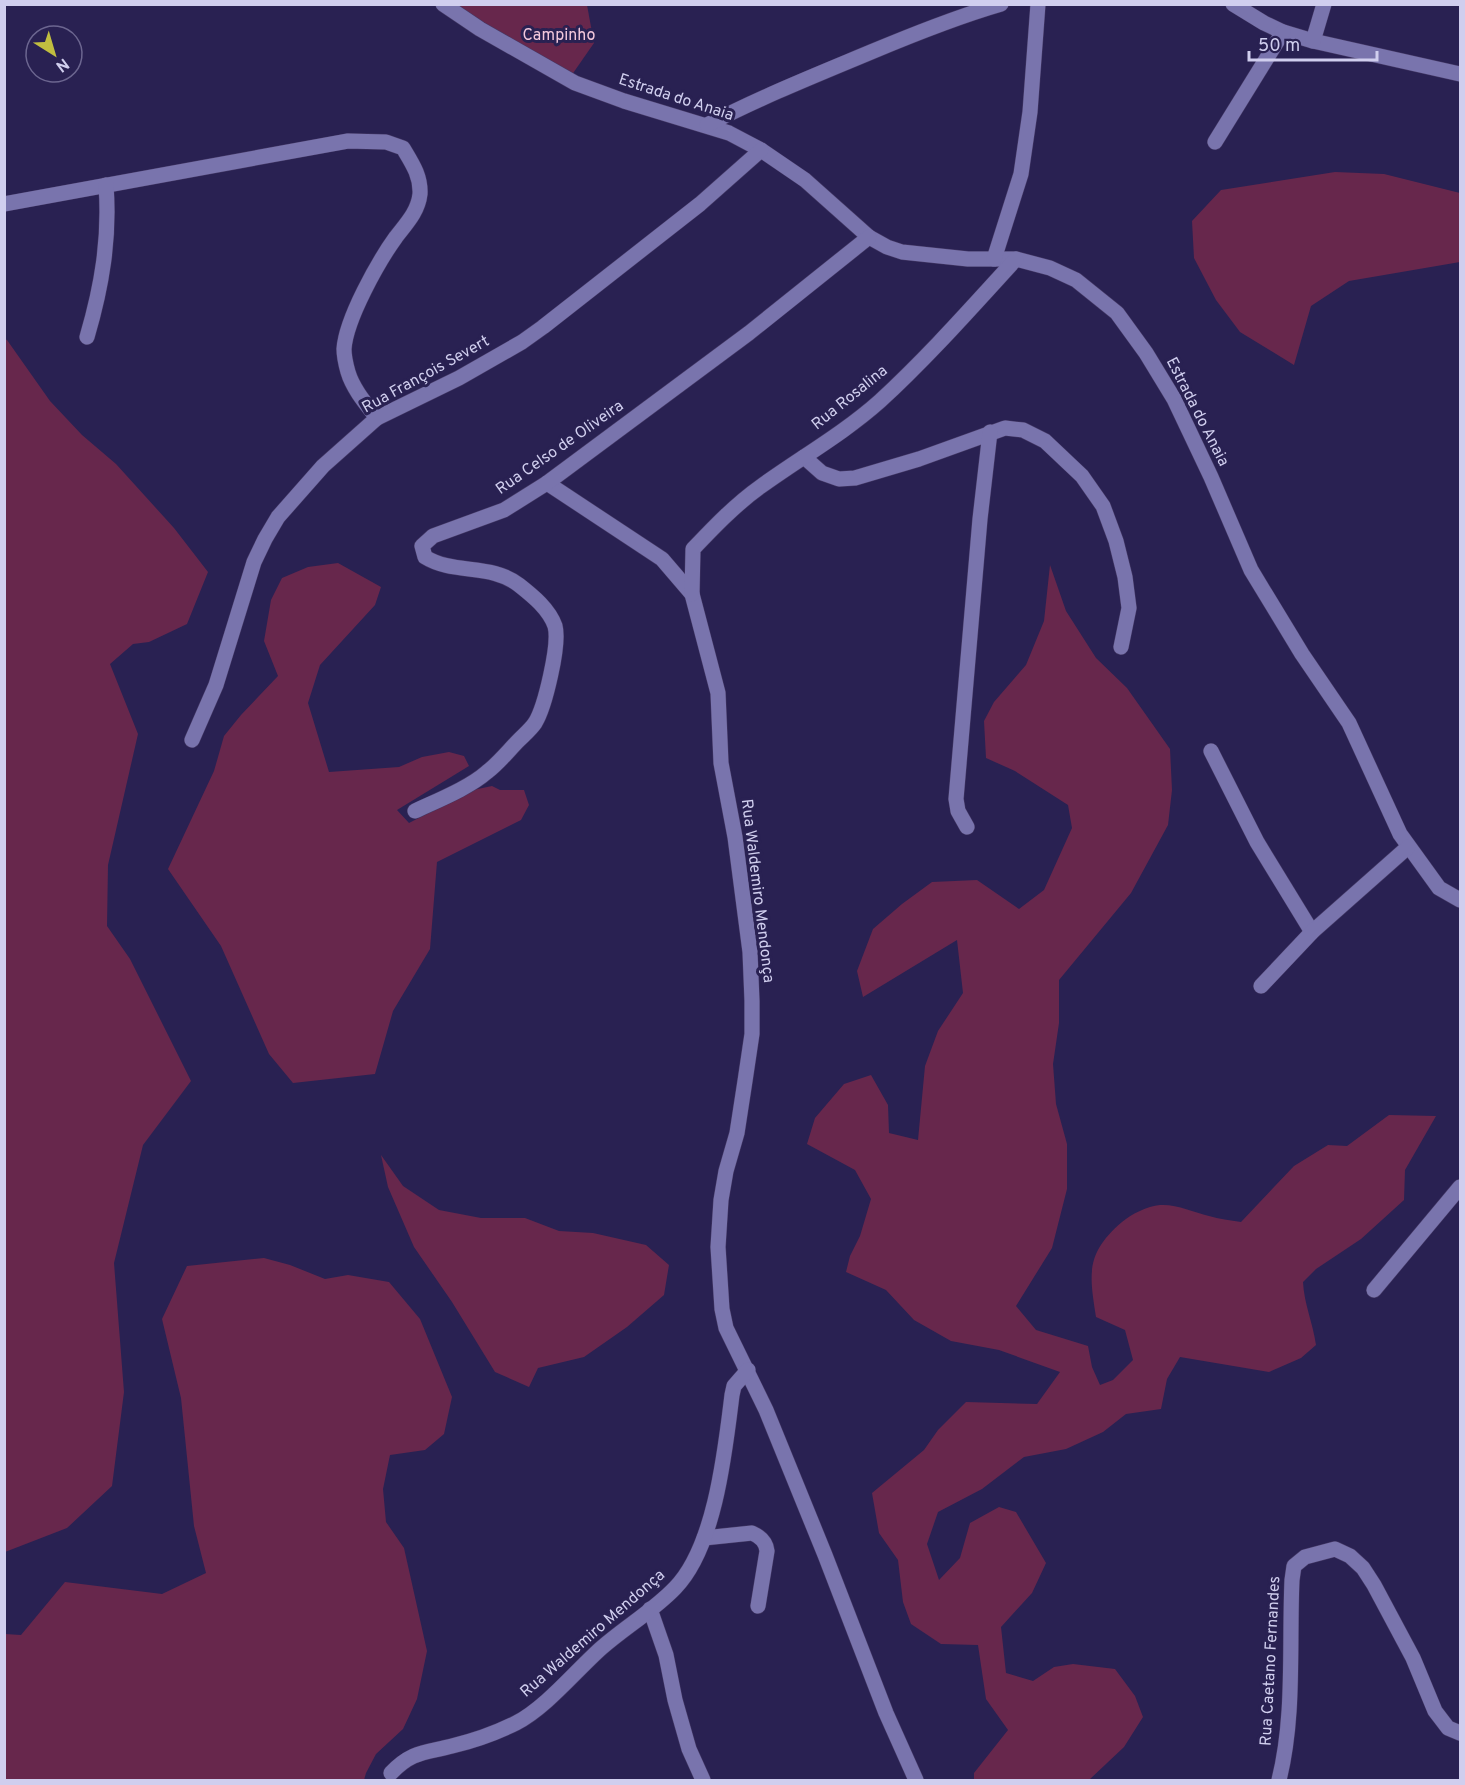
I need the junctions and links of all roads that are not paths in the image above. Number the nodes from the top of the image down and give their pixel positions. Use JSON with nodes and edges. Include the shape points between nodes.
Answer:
{"nodes":[{"id":1,"x":443,"y":4,"type":"edge"},
{"id":2,"x":1001,"y":4,"type":"edge"},
{"id":3,"x":1038,"y":4,"type":"edge"},
{"id":4,"x":1233,"y":4,"type":"edge"},
{"id":5,"x":1324,"y":4,"type":"edge"},
{"id":6,"x":1283,"y":32,"type":"junction"},
{"id":7,"x":1314,"y":40,"type":"junction"},
{"id":8,"x":1461,"y":74,"type":"edge"},
{"id":9,"x":707,"y":125,"type":"junction"},
{"id":10,"x":1215,"y":142,"type":"dead end"},
{"id":11,"x":761,"y":150,"type":"junction"},
{"id":12,"x":106,"y":185,"type":"junction"},
{"id":13,"x":4,"y":204,"type":"edge"},
{"id":14,"x":869,"y":237,"type":"junction"},
{"id":15,"x":994,"y":259,"type":"junction"},
{"id":16,"x":1017,"y":259,"type":"junction"},
{"id":17,"x":87,"y":337,"type":"dead end"},
{"id":18,"x":376,"y":418,"type":"junction"},
{"id":19,"x":990,"y":432,"type":"junction"},
{"id":20,"x":804,"y":457,"type":"junction"},
{"id":21,"x":547,"y":483,"type":"junction"},
{"id":22,"x":693,"y":549,"type":"junction"},
{"id":23,"x":662,"y":559,"type":"junction"},
{"id":24,"x":692,"y":594,"type":"junction"},
{"id":25,"x":1120,"y":647,"type":"dead end"},
{"id":26,"x":192,"y":740,"type":"dead end"},
{"id":27,"x":1211,"y":751,"type":"dead end"},
{"id":28,"x":415,"y":811,"type":"dead end"},
{"id":29,"x":967,"y":827,"type":"dead end"},
{"id":30,"x":1408,"y":847,"type":"junction"},
{"id":31,"x":1461,"y":900,"type":"edge"},
{"id":32,"x":1312,"y":932,"type":"junction"},
{"id":33,"x":1261,"y":986,"type":"dead end"},
{"id":34,"x":1461,"y":1186,"type":"edge"},
{"id":35,"x":1374,"y":1290,"type":"dead end"},
{"id":36,"x":748,"y":1370,"type":"junction"},
{"id":37,"x":704,"y":1538,"type":"junction"},
{"id":38,"x":758,"y":1606,"type":"dead end"},
{"id":39,"x":650,"y":1609,"type":"junction"},
{"id":40,"x":1461,"y":1733,"type":"edge"},
{"id":41,"x":391,"y":1773,"type":"dead end"},
{"id":42,"x":703,"y":1780,"type":"edge"},
{"id":43,"x":916,"y":1780,"type":"edge"},
{"id":44,"x":1279,"y":1780,"type":"edge"}],
"edges":[{"from":1,"to":9,"type":"street","name":"Estrada do Anaia","via":[[575,83]]},
{"from":2,"to":9,"type":"street","via":[[794,83]]},
{"from":3,"to":15,"type":"street","via":[[1021,174]]},
{"from":4,"to":6,"type":"street"},
{"from":5,"to":7,"type":"street"},
{"from":6,"to":7,"type":"street"},
{"from":6,"to":10,"type":"street"},
{"from":7,"to":8,"type":"street"},
{"from":9,"to":11,"type":"street","name":"Estrada do Anaia"},
{"from":11,"to":14,"type":"street","name":"Estrada do Anaia","via":[[805,180]]},
{"from":11,"to":18,"type":"street","name":"Rua François Severt","via":[[700,204],[522,342]]},
{"from":12,"to":13,"type":"street"},
{"from":12,"to":17,"type":"street","via":[[106,256]]},
{"from":12,"to":18,"type":"street","via":[[348,141],[387,142],[403,148],[419,177],[420,196],[412,217],[395,238],[358,305],[344,351],[352,382]]},
{"from":14,"to":15,"type":"street","name":"Estrada do Anaia","via":[[902,252]]},
{"from":14,"to":21,"type":"street","name":"Rua Celso de Oliveira","via":[[749,333]]},
{"from":15,"to":16,"type":"street","name":"Estrada do Anaia"},
{"from":16,"to":20,"type":"street","name":"Rua Rosalina","via":[[879,401]]},
{"from":16,"to":30,"type":"street","name":"Estrada do Anaia","via":[[1076,280],[1117,313],[1146,353],[1174,399],[1251,570],[1349,723]]},
{"from":18,"to":26,"type":"street","name":"Rua François Severt","via":[[323,466],[278,517],[265,539],[254,562],[216,685]]},
{"from":19,"to":20,"type":"street","via":[[855,478],[839,479],[822,473]]},
{"from":19,"to":25,"type":"street","via":[[1005,428],[1023,430],[1045,441],[1082,476],[1103,506],[1116,541],[1129,608]]},
{"from":19,"to":29,"type":"street","via":[[956,799]]},
{"from":20,"to":22,"type":"street","name":"Rua Rosalina","via":[[759,488]]},
{"from":21,"to":23,"type":"street","name":"Rua Waldemiro Mendonça"},
{"from":21,"to":28,"type":"street","name":"Rua Celso de Oliveira","via":[[504,510],[440,533],[422,546],[425,557],[433,562],[497,573],[517,583],[548,612],[555,627],[556,649],[535,723],[486,774]]},
{"from":22,"to":23,"type":"street","name":"Rua Rosalina","via":[[684,556]]},
{"from":22,"to":24,"type":"street"},
{"from":23,"to":24,"type":"street","name":"Rua Waldemiro Mendonça"},
{"from":24,"to":36,"type":"street","name":"Rua Waldemiro Mendonça","via":[[718,693],[721,764],[750,952],[752,1034],[737,1133],[723,1190],[717,1246],[726,1328]]},
{"from":27,"to":32,"type":"street","via":[[1257,842]]},
{"from":30,"to":31,"type":"street","name":"Estrada do Anaia","via":[[1439,888]]},
{"from":30,"to":32,"type":"street"},
{"from":32,"to":33,"type":"street"},
{"from":34,"to":35,"type":"street"},
{"from":36,"to":37,"type":"street","name":"Rua Waldemiro Mendonça","via":[[734,1386],[718,1483]]},
{"from":36,"to":43,"type":"street","name":"Rua Waldemiro Mendonça"},
{"from":37,"to":38,"type":"street","via":[[752,1533],[763,1540],[767,1551]]},
{"from":37,"to":39,"type":"street","name":"Rua Waldemiro Mendonça","via":[[690,1570]]},
{"from":39,"to":41,"type":"street","name":"Rua Waldemiro Mendonça","via":[[615,1635],[518,1722],[453,1746],[420,1753],[403,1760]]},
{"from":39,"to":42,"type":"street","via":[[666,1655],[683,1729]]},
{"from":40,"to":44,"type":"street","name":"Rua Caetano Fernandes","via":[[1448,1728],[1435,1711],[1413,1658],[1363,1568],[1335,1549],[1323,1551],[1294,1566],[1290,1686],[1285,1756]]}]}
